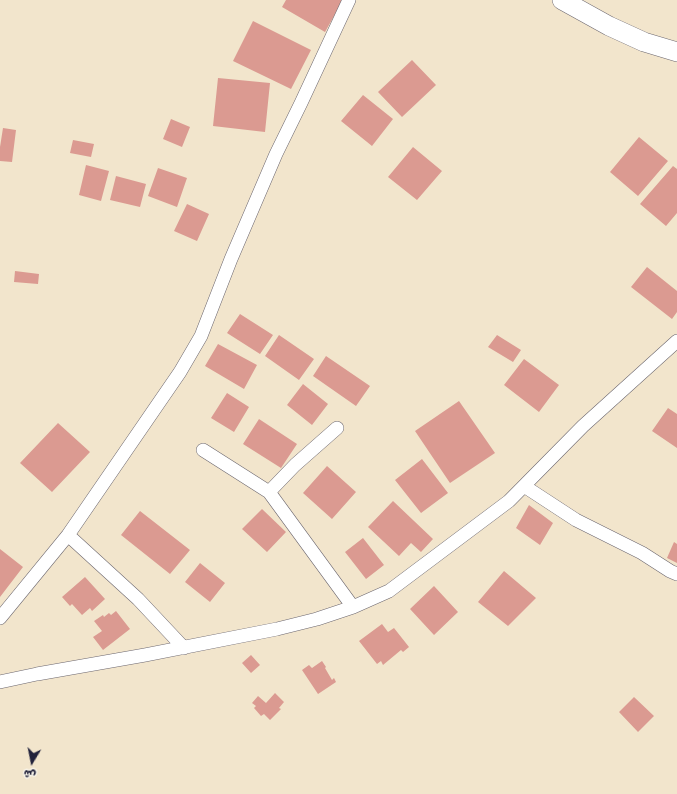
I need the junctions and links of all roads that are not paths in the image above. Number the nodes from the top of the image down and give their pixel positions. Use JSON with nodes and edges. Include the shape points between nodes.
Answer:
{"nodes":[{"id":1,"x":349,"y":0,"type":"edge"},
{"id":2,"x":562,"y":0,"type":"edge"},
{"id":3,"x":677,"y":52,"type":"edge"},
{"id":4,"x":677,"y":340,"type":"edge"},
{"id":5,"x":336,"y":428,"type":"dead end"},
{"id":6,"x":202,"y":450,"type":"dead end"},
{"id":7,"x":524,"y":486,"type":"junction"},
{"id":8,"x":269,"y":492,"type":"junction"},
{"id":9,"x":68,"y":535,"type":"junction"},
{"id":10,"x":677,"y":574,"type":"edge"},
{"id":11,"x":353,"y":607,"type":"junction"},
{"id":12,"x":0,"y":618,"type":"edge"},
{"id":13,"x":184,"y":648,"type":"junction"},
{"id":14,"x":0,"y":682,"type":"edge"}],
"edges":[{"from":1,"to":9,"type":"street","via":[[276,154],[201,336],[180,372]]},
{"from":2,"to":3,"type":"street","via":[[623,33]]},
{"from":4,"to":7,"type":"street","via":[[583,426]]},
{"from":5,"to":8,"type":"street"},
{"from":6,"to":8,"type":"street"},
{"from":7,"to":10,"type":"street","via":[[576,520],[642,553]]},
{"from":7,"to":11,"type":"street","via":[[509,501],[389,591]]},
{"from":8,"to":11,"type":"street"},
{"from":9,"to":12,"type":"street"},
{"from":9,"to":13,"type":"street","via":[[138,600]]},
{"from":11,"to":13,"type":"street","via":[[277,629]]},
{"from":13,"to":14,"type":"street"}]}
